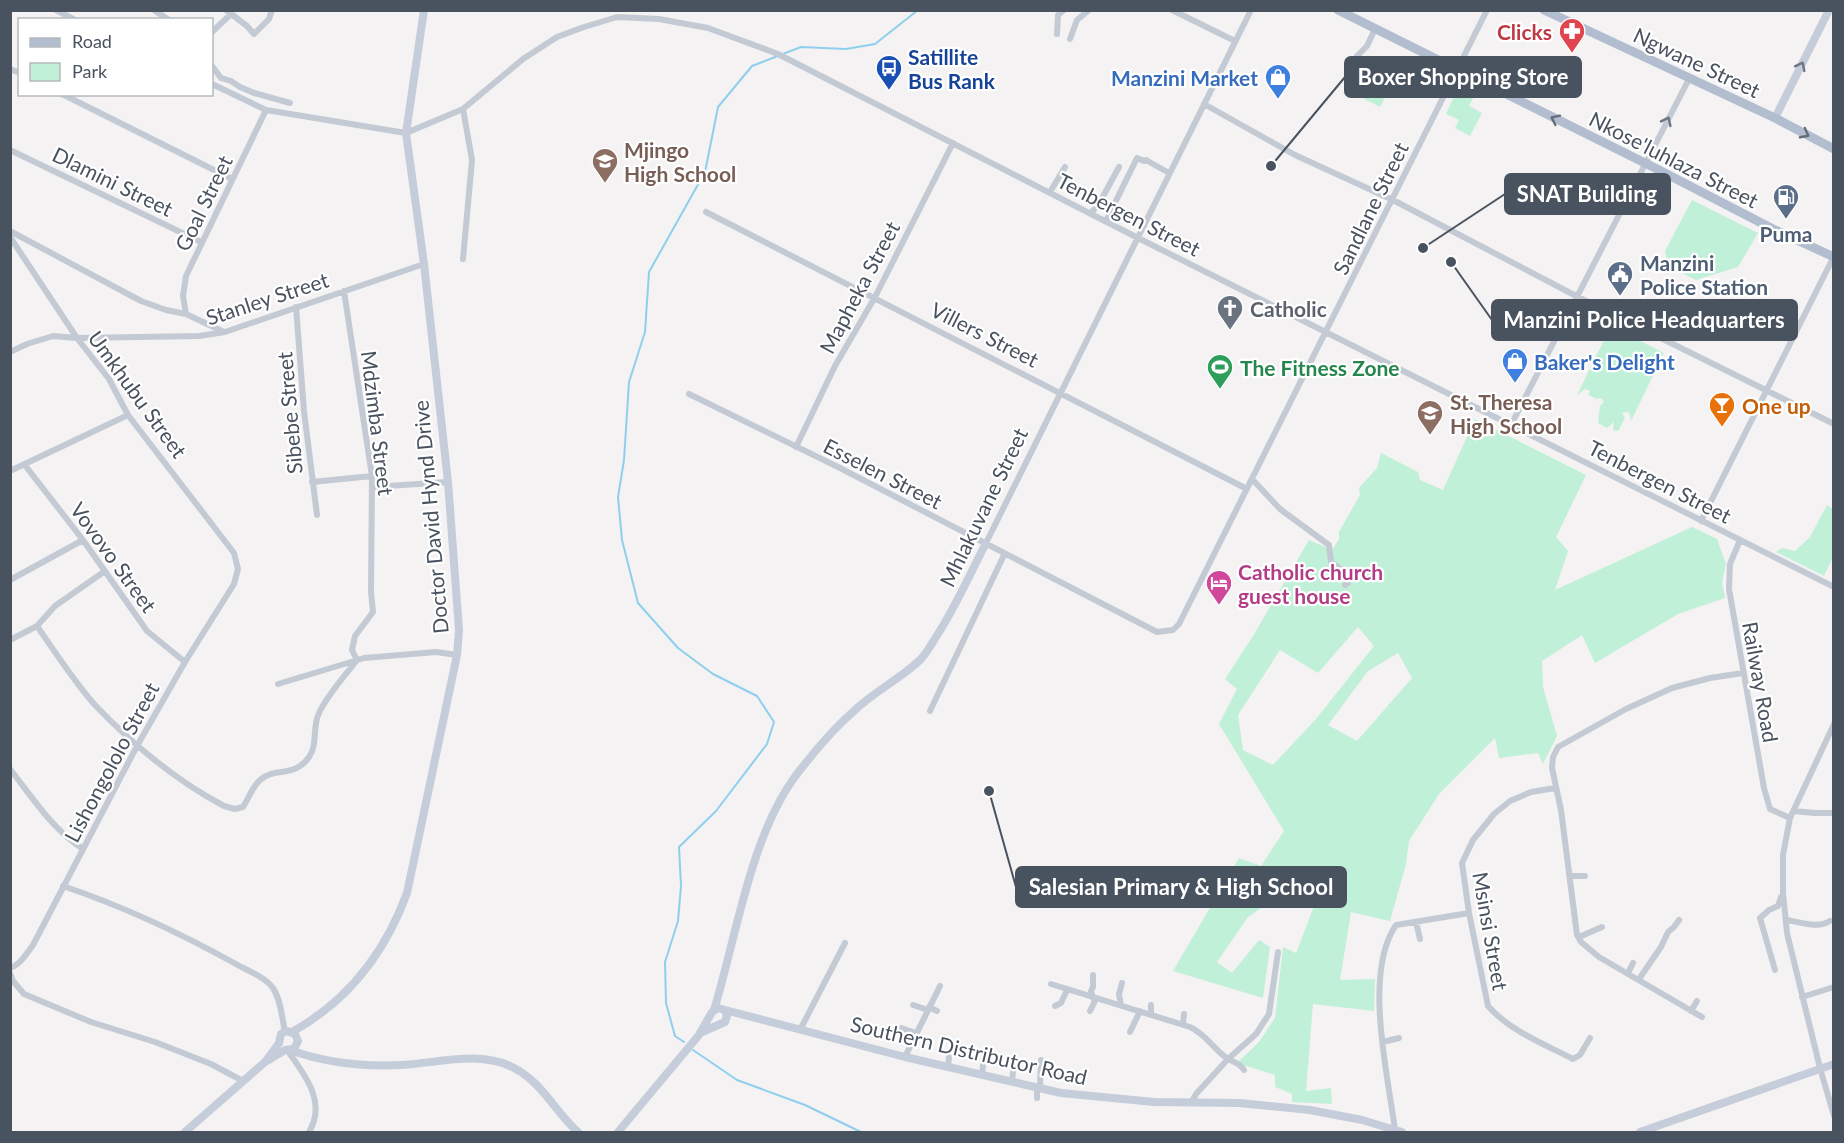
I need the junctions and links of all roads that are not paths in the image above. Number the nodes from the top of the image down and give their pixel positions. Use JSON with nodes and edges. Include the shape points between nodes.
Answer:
{"nodes":[{"id":1,"x":56,"y":10,"type":"edge"},
{"id":2,"x":272,"y":10,"type":"edge"},
{"id":3,"x":424,"y":10,"type":"edge"},
{"id":4,"x":659,"y":10,"type":"edge"},
{"id":5,"x":1064,"y":10,"type":"edge"},
{"id":6,"x":1089,"y":10,"type":"edge"},
{"id":7,"x":1172,"y":10,"type":"edge"},
{"id":8,"x":1251,"y":10,"type":"edge"},
{"id":9,"x":1338,"y":10,"type":"edge"},
{"id":10,"x":1487,"y":10,"type":"edge"},
{"id":11,"x":1544,"y":10,"type":"edge"},
{"id":12,"x":1829,"y":10,"type":"edge"},
{"id":13,"x":228,"y":13,"type":"edge"},
{"id":14,"x":71,"y":18,"type":"edge"},
{"id":15,"x":659,"y":19,"type":"junction"},
{"id":16,"x":1375,"y":30,"type":"junction"},
{"id":17,"x":213,"y":31,"type":"edge"},
{"id":18,"x":1057,"y":34,"type":"dead end"},
{"id":19,"x":1070,"y":39,"type":"dead end"},
{"id":20,"x":1234,"y":41,"type":"junction"},
{"id":21,"x":1357,"y":56,"type":"dead end"},
{"id":22,"x":213,"y":67,"type":"edge"},
{"id":23,"x":1457,"y":70,"type":"junction"},
{"id":24,"x":1689,"y":79,"type":"junction"},
{"id":25,"x":213,"y":84,"type":"edge"},
{"id":26,"x":66,"y":96,"type":"edge"},
{"id":27,"x":290,"y":103,"type":"dead end"},
{"id":28,"x":1204,"y":104,"type":"junction"},
{"id":29,"x":463,"y":109,"type":"junction"},
{"id":30,"x":266,"y":110,"type":"junction"},
{"id":31,"x":1774,"y":118,"type":"junction"},
{"id":32,"x":406,"y":133,"type":"junction"},
{"id":33,"x":953,"y":142,"type":"junction"},
{"id":34,"x":1833,"y":149,"type":"edge"},
{"id":35,"x":10,"y":150,"type":"edge"},
{"id":36,"x":1646,"y":164,"type":"junction"},
{"id":37,"x":1065,"y":167,"type":"dead end"},
{"id":38,"x":1119,"y":167,"type":"dead end"},
{"id":39,"x":1169,"y":172,"type":"junction"},
{"id":40,"x":232,"y":179,"type":"junction"},
{"id":41,"x":1050,"y":192,"type":"junction"},
{"id":42,"x":1393,"y":200,"type":"junction"},
{"id":43,"x":706,"y":212,"type":"dead end"},
{"id":44,"x":1091,"y":213,"type":"junction"},
{"id":45,"x":1106,"y":221,"type":"junction"},
{"id":46,"x":10,"y":231,"type":"edge"},
{"id":47,"x":10,"y":237,"type":"edge"},
{"id":48,"x":1138,"y":238,"type":"junction"},
{"id":49,"x":201,"y":242,"type":"junction"},
{"id":50,"x":13,"y":246,"type":"edge"},
{"id":51,"x":1833,"y":256,"type":"edge"},
{"id":52,"x":464,"y":259,"type":"dead end"},
{"id":53,"x":424,"y":264,"type":"junction"},
{"id":54,"x":344,"y":291,"type":"junction"},
{"id":55,"x":875,"y":297,"type":"junction"},
{"id":56,"x":1578,"y":297,"type":"junction"},
{"id":57,"x":296,"y":307,"type":"junction"},
{"id":58,"x":186,"y":314,"type":"junction"},
{"id":59,"x":225,"y":332,"type":"junction"},
{"id":60,"x":1327,"y":332,"type":"junction"},
{"id":61,"x":77,"y":338,"type":"junction"},
{"id":62,"x":10,"y":352,"type":"edge"},
{"id":63,"x":1767,"y":391,"type":"junction"},
{"id":64,"x":1060,"y":392,"type":"junction"},
{"id":65,"x":689,"y":394,"type":"dead end"},
{"id":66,"x":128,"y":415,"type":"junction"},
{"id":67,"x":1833,"y":424,"type":"edge"},
{"id":68,"x":1511,"y":425,"type":"junction"},
{"id":69,"x":796,"y":447,"type":"junction"},
{"id":70,"x":24,"y":464,"type":"junction"},
{"id":71,"x":10,"y":471,"type":"edge"},
{"id":72,"x":372,"y":476,"type":"junction"},
{"id":73,"x":1252,"y":479,"type":"junction"},
{"id":74,"x":312,"y":482,"type":"junction"},
{"id":75,"x":448,"y":482,"type":"junction"},
{"id":76,"x":373,"y":487,"type":"junction"},
{"id":77,"x":1247,"y":489,"type":"junction"},
{"id":78,"x":317,"y":515,"type":"dead end"},
{"id":79,"x":1701,"y":521,"type":"junction"},
{"id":80,"x":83,"y":540,"type":"junction"},
{"id":81,"x":1740,"y":540,"type":"junction"},
{"id":82,"x":985,"y":545,"type":"junction"},
{"id":83,"x":1004,"y":555,"type":"junction"},
{"id":84,"x":238,"y":569,"type":"joint"},
{"id":85,"x":105,"y":571,"type":"junction"},
{"id":86,"x":10,"y":580,"type":"edge"},
{"id":87,"x":1345,"y":585,"type":"dead end"},
{"id":88,"x":1833,"y":587,"type":"edge"},
{"id":89,"x":37,"y":626,"type":"junction"},
{"id":90,"x":1157,"y":632,"type":"joint"},
{"id":91,"x":10,"y":640,"type":"edge"},
{"id":92,"x":458,"y":655,"type":"junction"},
{"id":93,"x":357,"y":660,"type":"junction"},
{"id":94,"x":185,"y":662,"type":"junction"},
{"id":95,"x":1743,"y":673,"type":"junction"},
{"id":96,"x":278,"y":684,"type":"dead end"},
{"id":97,"x":930,"y":711,"type":"dead end"},
{"id":98,"x":1833,"y":724,"type":"edge"},
{"id":99,"x":137,"y":746,"type":"junction"},
{"id":100,"x":10,"y":768,"type":"edge"},
{"id":101,"x":1556,"y":788,"type":"junction"},
{"id":102,"x":1794,"y":811,"type":"junction"},
{"id":103,"x":1833,"y":813,"type":"edge"},
{"id":104,"x":1790,"y":818,"type":"junction"},
{"id":105,"x":83,"y":849,"type":"junction"},
{"id":106,"x":1570,"y":876,"type":"junction"},
{"id":107,"x":1585,"y":876,"type":"dead end"},
{"id":108,"x":63,"y":886,"type":"junction"},
{"id":109,"x":1783,"y":893,"type":"junction"},
{"id":110,"x":1469,"y":913,"type":"junction"},
{"id":111,"x":1679,"y":920,"type":"dead end"},
{"id":112,"x":1786,"y":920,"type":"junction"},
{"id":113,"x":1830,"y":921,"type":"dead end"},
{"id":114,"x":1416,"y":922,"type":"junction"},
{"id":115,"x":1602,"y":927,"type":"dead end"},
{"id":116,"x":1578,"y":937,"type":"junction"},
{"id":117,"x":1420,"y":939,"type":"dead end"},
{"id":118,"x":845,"y":943,"type":"dead end"},
{"id":119,"x":1278,"y":952,"type":"dead end"},
{"id":120,"x":1633,"y":963,"type":"dead end"},
{"id":121,"x":10,"y":968,"type":"edge"},
{"id":122,"x":1775,"y":969,"type":"dead end"},
{"id":123,"x":10,"y":973,"type":"edge"},
{"id":124,"x":1628,"y":973,"type":"junction"},
{"id":125,"x":1093,"y":975,"type":"dead end"},
{"id":126,"x":1639,"y":979,"type":"junction"},
{"id":127,"x":1122,"y":983,"type":"dead end"},
{"id":128,"x":1051,"y":984,"type":"dead end"},
{"id":129,"x":940,"y":986,"type":"dead end"},
{"id":130,"x":1833,"y":987,"type":"edge"},
{"id":131,"x":1067,"y":990,"type":"junction"},
{"id":132,"x":1802,"y":997,"type":"junction"},
{"id":133,"x":1094,"y":998,"type":"junction"},
{"id":134,"x":1697,"y":1001,"type":"dead end"},
{"id":135,"x":913,"y":1005,"type":"dead end"},
{"id":136,"x":1122,"y":1005,"type":"junction"},
{"id":137,"x":1151,"y":1005,"type":"dead end"},
{"id":138,"x":1055,"y":1006,"type":"dead end"},
{"id":139,"x":929,"y":1008,"type":"junction"},
{"id":140,"x":718,"y":1011,"type":"junction"},
{"id":141,"x":937,"y":1011,"type":"dead end"},
{"id":142,"x":1090,"y":1011,"type":"dead end"},
{"id":143,"x":1140,"y":1011,"type":"junction"},
{"id":144,"x":1691,"y":1011,"type":"junction"},
{"id":145,"x":745,"y":1014,"type":"junction"},
{"id":146,"x":1151,"y":1014,"type":"junction"},
{"id":147,"x":1184,"y":1014,"type":"dead end"},
{"id":148,"x":1702,"y":1017,"type":"dead end"},
{"id":149,"x":312,"y":1020,"type":"junction"},
{"id":150,"x":722,"y":1022,"type":"junction"},
{"id":151,"x":1182,"y":1023,"type":"junction"},
{"id":152,"x":1205,"y":1025,"type":"dead end"},
{"id":153,"x":901,"y":1029,"type":"dead end"},
{"id":154,"x":800,"y":1030,"type":"junction"},
{"id":155,"x":288,"y":1032,"type":"junction"},
{"id":156,"x":1130,"y":1032,"type":"dead end"},
{"id":157,"x":1179,"y":1032,"type":"dead end"},
{"id":158,"x":1201,"y":1032,"type":"junction"},
{"id":159,"x":916,"y":1033,"type":"junction"},
{"id":160,"x":700,"y":1034,"type":"junction"},
{"id":161,"x":1399,"y":1038,"type":"dead end"},
{"id":162,"x":1590,"y":1038,"type":"dead end"},
{"id":163,"x":298,"y":1042,"type":"junction"},
{"id":164,"x":1210,"y":1042,"type":"junction"},
{"id":165,"x":1383,"y":1042,"type":"junction"},
{"id":166,"x":285,"y":1048,"type":"junction"},
{"id":167,"x":1205,"y":1049,"type":"dead end"},
{"id":168,"x":905,"y":1057,"type":"junction"},
{"id":169,"x":313,"y":1059,"type":"junction"},
{"id":170,"x":1228,"y":1059,"type":"junction"},
{"id":171,"x":1041,"y":1060,"type":"dead end"},
{"id":172,"x":1833,"y":1064,"type":"edge"},
{"id":173,"x":1820,"y":1068,"type":"junction"},
{"id":174,"x":1244,"y":1070,"type":"dead end"},
{"id":175,"x":243,"y":1081,"type":"junction"},
{"id":176,"x":1038,"y":1087,"type":"junction"},
{"id":177,"x":1037,"y":1098,"type":"dead end"},
{"id":178,"x":1197,"y":1104,"type":"junction"},
{"id":179,"x":1833,"y":1115,"type":"edge"},
{"id":180,"x":1398,"y":1131,"type":"edge"},
{"id":181,"x":185,"y":1132,"type":"edge"},
{"id":182,"x":309,"y":1132,"type":"edge"},
{"id":183,"x":578,"y":1132,"type":"edge"},
{"id":184,"x":618,"y":1132,"type":"edge"},
{"id":185,"x":1640,"y":1132,"type":"edge"}],
"edges":[{"from":1,"to":14,"type":"street"},
{"from":2,"to":13,"type":"street","via":[[254,34]]},
{"from":3,"to":32,"type":"street","name":"Doctor David Hynd Drive"},
{"from":4,"to":15,"type":"street"},
{"from":5,"to":18,"type":"street","via":[[1058,15]]},
{"from":6,"to":19,"type":"street","via":[[1077,20]]},
{"from":7,"to":20,"type":"street"},
{"from":8,"to":20,"type":"street","name":"Mhlakuvane Street"},
{"from":9,"to":16,"type":"main road","name":"Nkose'luhlaza Street"},
{"from":10,"to":23,"type":"street","name":"Sandlane Street"},
{"from":11,"to":24,"type":"main road","name":"Ngwane Street"},
{"from":31,"to":12,"type":"street","one_way":true},
{"from":13,"to":17,"type":"street"},
{"from":15,"to":29,"type":"street","name":"Tenbergen Street","via":[[617,17],[557,37],[523,58]]},
{"from":15,"to":33,"type":"street","name":"Tenbergen Street","via":[[708,28],[760,46]]},
{"from":16,"to":21,"type":"street"},
{"from":16,"to":23,"type":"main road","name":"Nkose'luhlaza Street"},
{"from":20,"to":28,"type":"street","name":"Mhlakuvane Street"},
{"from":22,"to":27,"type":"street","via":[[221,78],[240,87]]},
{"from":36,"to":23,"type":"main road","name":"Nkose'luhlaza Street","one_way":true},
{"from":23,"to":42,"type":"street","name":"Sandlane Street"},
{"from":24,"to":31,"type":"main road","name":"Ngwane Street"},
{"from":36,"to":24,"type":"street","one_way":true},
{"from":25,"to":30,"type":"street"},
{"from":26,"to":40,"type":"street"},
{"from":28,"to":39,"type":"street","name":"Mhlakuvane Street"},
{"from":28,"to":42,"type":"street","via":[[1295,155]]},
{"from":29,"to":32,"type":"street","name":"Tenbergen Street"},
{"from":29,"to":52,"type":"street","via":[[472,160]]},
{"from":30,"to":32,"type":"street"},
{"from":30,"to":40,"type":"street","name":"Goal Street"},
{"from":31,"to":34,"type":"main road","name":"Ngwane Street","one_way":true},
{"from":32,"to":53,"type":"street","name":"Doctor David Hynd Drive"},
{"from":33,"to":41,"type":"street","name":"Tenbergen Street"},
{"from":33,"to":55,"type":"street","name":"Mapheka Street"},
{"from":35,"to":49,"type":"street","name":"Dlamini Street"},
{"from":36,"to":51,"type":"main road","name":"Nkose'luhlaza Street"},
{"from":36,"to":56,"type":"street"},
{"from":37,"to":41,"type":"street"},
{"from":38,"to":44,"type":"street"},
{"from":39,"to":45,"type":"street","via":[[1137,158]]},
{"from":39,"to":48,"type":"street","name":"Mhlakuvane Street"},
{"from":40,"to":49,"type":"street","name":"Goal Street"},
{"from":41,"to":44,"type":"street","name":"Tenbergen Street"},
{"from":42,"to":56,"type":"street"},
{"from":42,"to":60,"type":"street","name":"Sandlane Street"},
{"from":43,"to":55,"type":"street","name":"Villers Street"},
{"from":44,"to":45,"type":"street","name":"Tenbergen Street"},
{"from":45,"to":48,"type":"street","name":"Tenbergen Street"},
{"from":46,"to":58,"type":"street","via":[[141,301]]},
{"from":47,"to":50,"type":"street","name":"Umkhubu Street"},
{"from":48,"to":60,"type":"street","name":"Tenbergen Street"},
{"from":48,"to":64,"type":"street","name":"Mhlakuvane Street"},
{"from":49,"to":58,"type":"street","name":"Goal Street","via":[[186,276]]},
{"from":50,"to":61,"type":"street","name":"Umkhubu Street"},
{"from":51,"to":63,"type":"street"},
{"from":53,"to":54,"type":"street","name":"Stanley Street"},
{"from":53,"to":75,"type":"street","name":"Doctor David Hynd Drive"},
{"from":54,"to":57,"type":"street","name":"Stanley Street"},
{"from":54,"to":72,"type":"street","name":"Mdzimba Street"},
{"from":55,"to":64,"type":"street","name":"Villers Street"},
{"from":55,"to":69,"type":"street","name":"Mapheka Street","via":[[835,366]]},
{"from":56,"to":63,"type":"street"},
{"from":56,"to":68,"type":"street"},
{"from":57,"to":59,"type":"street","name":"Stanley Street"},
{"from":57,"to":74,"type":"street","name":"Sibebe Street"},
{"from":58,"to":59,"type":"street"},
{"from":59,"to":61,"type":"street","name":"Stanley Street"},
{"from":60,"to":68,"type":"street","name":"Tenbergen Street"},
{"from":60,"to":73,"type":"street","name":"Sandlane Street"},
{"from":61,"to":62,"type":"street","name":"Stanley Street","via":[[53,336]]},
{"from":61,"to":66,"type":"street","name":"Umkhubu Street","via":[[109,378]]},
{"from":63,"to":67,"type":"street"},
{"from":63,"to":79,"type":"street"},
{"from":64,"to":77,"type":"street","name":"Villers Street"},
{"from":64,"to":82,"type":"street","name":"Mhlakuvane Street"},
{"from":65,"to":69,"type":"street","name":"Esselen Street"},
{"from":66,"to":70,"type":"street"},
{"from":66,"to":84,"type":"street","name":"Umkhubu Street","via":[[234,553]]},
{"from":68,"to":79,"type":"street","name":"Tenbergen Street"},
{"from":69,"to":82,"type":"street","name":"Esselen Street"},
{"from":70,"to":71,"type":"street"},
{"from":70,"to":80,"type":"street","name":"Vovovo Street"},
{"from":72,"to":74,"type":"street"},
{"from":72,"to":76,"type":"street","name":"Mdzimba Street"},
{"from":73,"to":77,"type":"street","name":"Sandlane Street"},
{"from":73,"to":87,"type":"street","via":[[1280,509],[1329,545],[1329,564],[1349,575]]},
{"from":74,"to":78,"type":"street","name":"Sibebe Street"},
{"from":75,"to":76,"type":"street"},
{"from":75,"to":92,"type":"street","name":"Doctor David Hynd Drive"},
{"from":76,"to":93,"type":"street","name":"Mdzimba Street","via":[[373,612],[355,636],[352,650]]},
{"from":77,"to":90,"type":"street","name":"Sandlane Street","via":[[1179,624],[1173,630]]},
{"from":79,"to":81,"type":"street","name":"Tenbergen Street"},
{"from":80,"to":85,"type":"street","name":"Vovovo Street"},
{"from":80,"to":86,"type":"street"},
{"from":81,"to":88,"type":"street","name":"Tenbergen Street"},
{"from":81,"to":95,"type":"street","name":"Railway Road","via":[[1730,564],[1729,589]]},
{"from":82,"to":83,"type":"street","name":"Esselen Street"},
{"from":82,"to":140,"type":"street","name":"Mhlakuvane Street","via":[[948,618],[922,658],[855,709],[793,780],[774,813],[748,882],[720,989]]},
{"from":83,"to":90,"type":"street","name":"Esselen Street"},
{"from":83,"to":97,"type":"street"},
{"from":84,"to":94,"type":"street","name":"Lishongololo Street","via":[[234,584]]},
{"from":85,"to":89,"type":"street","via":[[55,606]]},
{"from":85,"to":94,"type":"street","name":"Vovovo Street","via":[[147,631]]},
{"from":89,"to":91,"type":"street"},
{"from":89,"to":99,"type":"street","via":[[93,703]]},
{"from":92,"to":93,"type":"street","via":[[436,652]]},
{"from":92,"to":149,"type":"street","name":"Doctor David Hynd Drive","via":[[407,893],[397,922],[357,981]]},
{"from":93,"to":96,"type":"street"},
{"from":93,"to":99,"type":"street","via":[[319,713],[309,759],[297,769],[261,779],[243,807],[235,809],[211,799],[162,768]]},
{"from":94,"to":99,"type":"street","name":"Lishongololo Street"},
{"from":95,"to":101,"type":"street","via":[[1672,688],[1574,737],[1558,747],[1552,757]]},
{"from":95,"to":104,"type":"street","name":"Railway Road","via":[[1767,804]]},
{"from":98,"to":102,"type":"street"},
{"from":99,"to":105,"type":"street","name":"Lishongololo Street"},
{"from":100,"to":105,"type":"street","via":[[46,816]]},
{"from":101,"to":106,"type":"street"},
{"from":101,"to":110,"type":"street","name":"Msinsi Street","via":[[1510,801],[1473,840],[1462,863]]},
{"from":102,"to":103,"type":"street"},
{"from":102,"to":104,"type":"street"},
{"from":104,"to":109,"type":"street","via":[[1783,855]]},
{"from":105,"to":108,"type":"street","name":"Lishongololo Street"},
{"from":106,"to":107,"type":"street"},
{"from":106,"to":116,"type":"street"},
{"from":108,"to":121,"type":"street","name":"Lishongololo Street","via":[[33,945]]},
{"from":108,"to":155,"type":"street","via":[[97,897],[205,947],[261,978],[278,996]]},
{"from":109,"to":112,"type":"street"},
{"from":109,"to":122,"type":"street","via":[[1778,906],[1760,918]]},
{"from":110,"to":114,"type":"street"},
{"from":110,"to":162,"type":"street","name":"Msinsi Street","via":[[1488,1006],[1518,1031],[1573,1059],[1580,1056]]},
{"from":111,"to":126,"type":"street"},
{"from":112,"to":113,"type":"street","via":[[1823,925]]},
{"from":112,"to":132,"type":"street"},
{"from":114,"to":117,"type":"street"},
{"from":114,"to":165,"type":"street","via":[[1396,925],[1387,943],[1380,990]]},
{"from":115,"to":116,"type":"street"},
{"from":116,"to":124,"type":"street","via":[[1599,957]]},
{"from":118,"to":154,"type":"street"},
{"from":119,"to":170,"type":"street","via":[[1269,1014],[1256,1034]]},
{"from":120,"to":124,"type":"street"},
{"from":123,"to":175,"type":"street","via":[[24,994],[211,1064]]},
{"from":124,"to":126,"type":"street"},
{"from":125,"to":133,"type":"street","via":[[1090,991]]},
{"from":126,"to":144,"type":"street","via":[[1658,987]]},
{"from":127,"to":136,"type":"street"},
{"from":128,"to":131,"type":"street"},
{"from":129,"to":139,"type":"street"},
{"from":130,"to":132,"type":"street"},
{"from":131,"to":133,"type":"street"},
{"from":131,"to":138,"type":"street"},
{"from":132,"to":173,"type":"street"},
{"from":133,"to":136,"type":"street"},
{"from":133,"to":142,"type":"street"},
{"from":134,"to":144,"type":"street"},
{"from":135,"to":139,"type":"street"},
{"from":136,"to":143,"type":"street"},
{"from":137,"to":146,"type":"street"},
{"from":139,"to":141,"type":"street"},
{"from":139,"to":159,"type":"street"},
{"from":140,"to":145,"type":"street","name":"Southern Distributor Road"},
{"from":140,"to":150,"type":"street","name":"Mhlakuvane Street","via":[[727,1014]]},
{"from":140,"to":150,"type":"street","via":[[714,1022]]},
{"from":140,"to":160,"type":"street"},
{"from":143,"to":146,"type":"street"},
{"from":143,"to":156,"type":"street"},
{"from":144,"to":148,"type":"street"},
{"from":145,"to":150,"type":"street"},
{"from":145,"to":154,"type":"street","name":"Southern Distributor Road"},
{"from":146,"to":151,"type":"street"},
{"from":147,"to":151,"type":"street"},
{"from":149,"to":155,"type":"street","name":"Doctor David Hynd Drive"},
{"from":149,"to":163,"type":"street","name":"Doctor David Hynd Drive"},
{"from":150,"to":160,"type":"street"},
{"from":151,"to":157,"type":"street"},
{"from":151,"to":158,"type":"street"},
{"from":152,"to":158,"type":"street"},
{"from":153,"to":159,"type":"street"},
{"from":154,"to":168,"type":"street","name":"Southern Distributor Road"},
{"from":155,"to":163,"type":"street","via":[[297,1036]]},
{"from":155,"to":166,"type":"street","via":[[280,1036]]},
{"from":158,"to":164,"type":"street"},
{"from":159,"to":168,"type":"street"},
{"from":160,"to":184,"type":"street"},
{"from":161,"to":165,"type":"street"},
{"from":163,"to":166,"type":"street","via":[[296,1047]]},
{"from":163,"to":169,"type":"street"},
{"from":164,"to":167,"type":"street"},
{"from":164,"to":170,"type":"street"},
{"from":165,"to":180,"type":"street"},
{"from":166,"to":169,"type":"street"},
{"from":166,"to":175,"type":"street"},
{"from":166,"to":182,"type":"street","via":[[316,1099],[315,1122]]},
{"from":168,"to":176,"type":"street","name":"Southern Distributor Road","via":[[948,1062],[959,1073],[983,1070]]},
{"from":169,"to":183,"type":"street","via":[[360,1065],[489,1060],[514,1067],[528,1077]]},
{"from":170,"to":174,"type":"street","via":[[1241,1064]]},
{"from":170,"to":178,"type":"street","via":[[1196,1094]]},
{"from":171,"to":176,"type":"street"},
{"from":172,"to":173,"type":"street"},
{"from":173,"to":179,"type":"street"},
{"from":173,"to":185,"type":"street"},
{"from":175,"to":181,"type":"street"},
{"from":176,"to":177,"type":"street"},
{"from":176,"to":178,"type":"street","name":"Southern Distributor Road","via":[[1079,1099],[1158,1106]]},
{"from":178,"to":180,"type":"street","name":"Southern Distributor Road","via":[[1310,1110]]}]}
